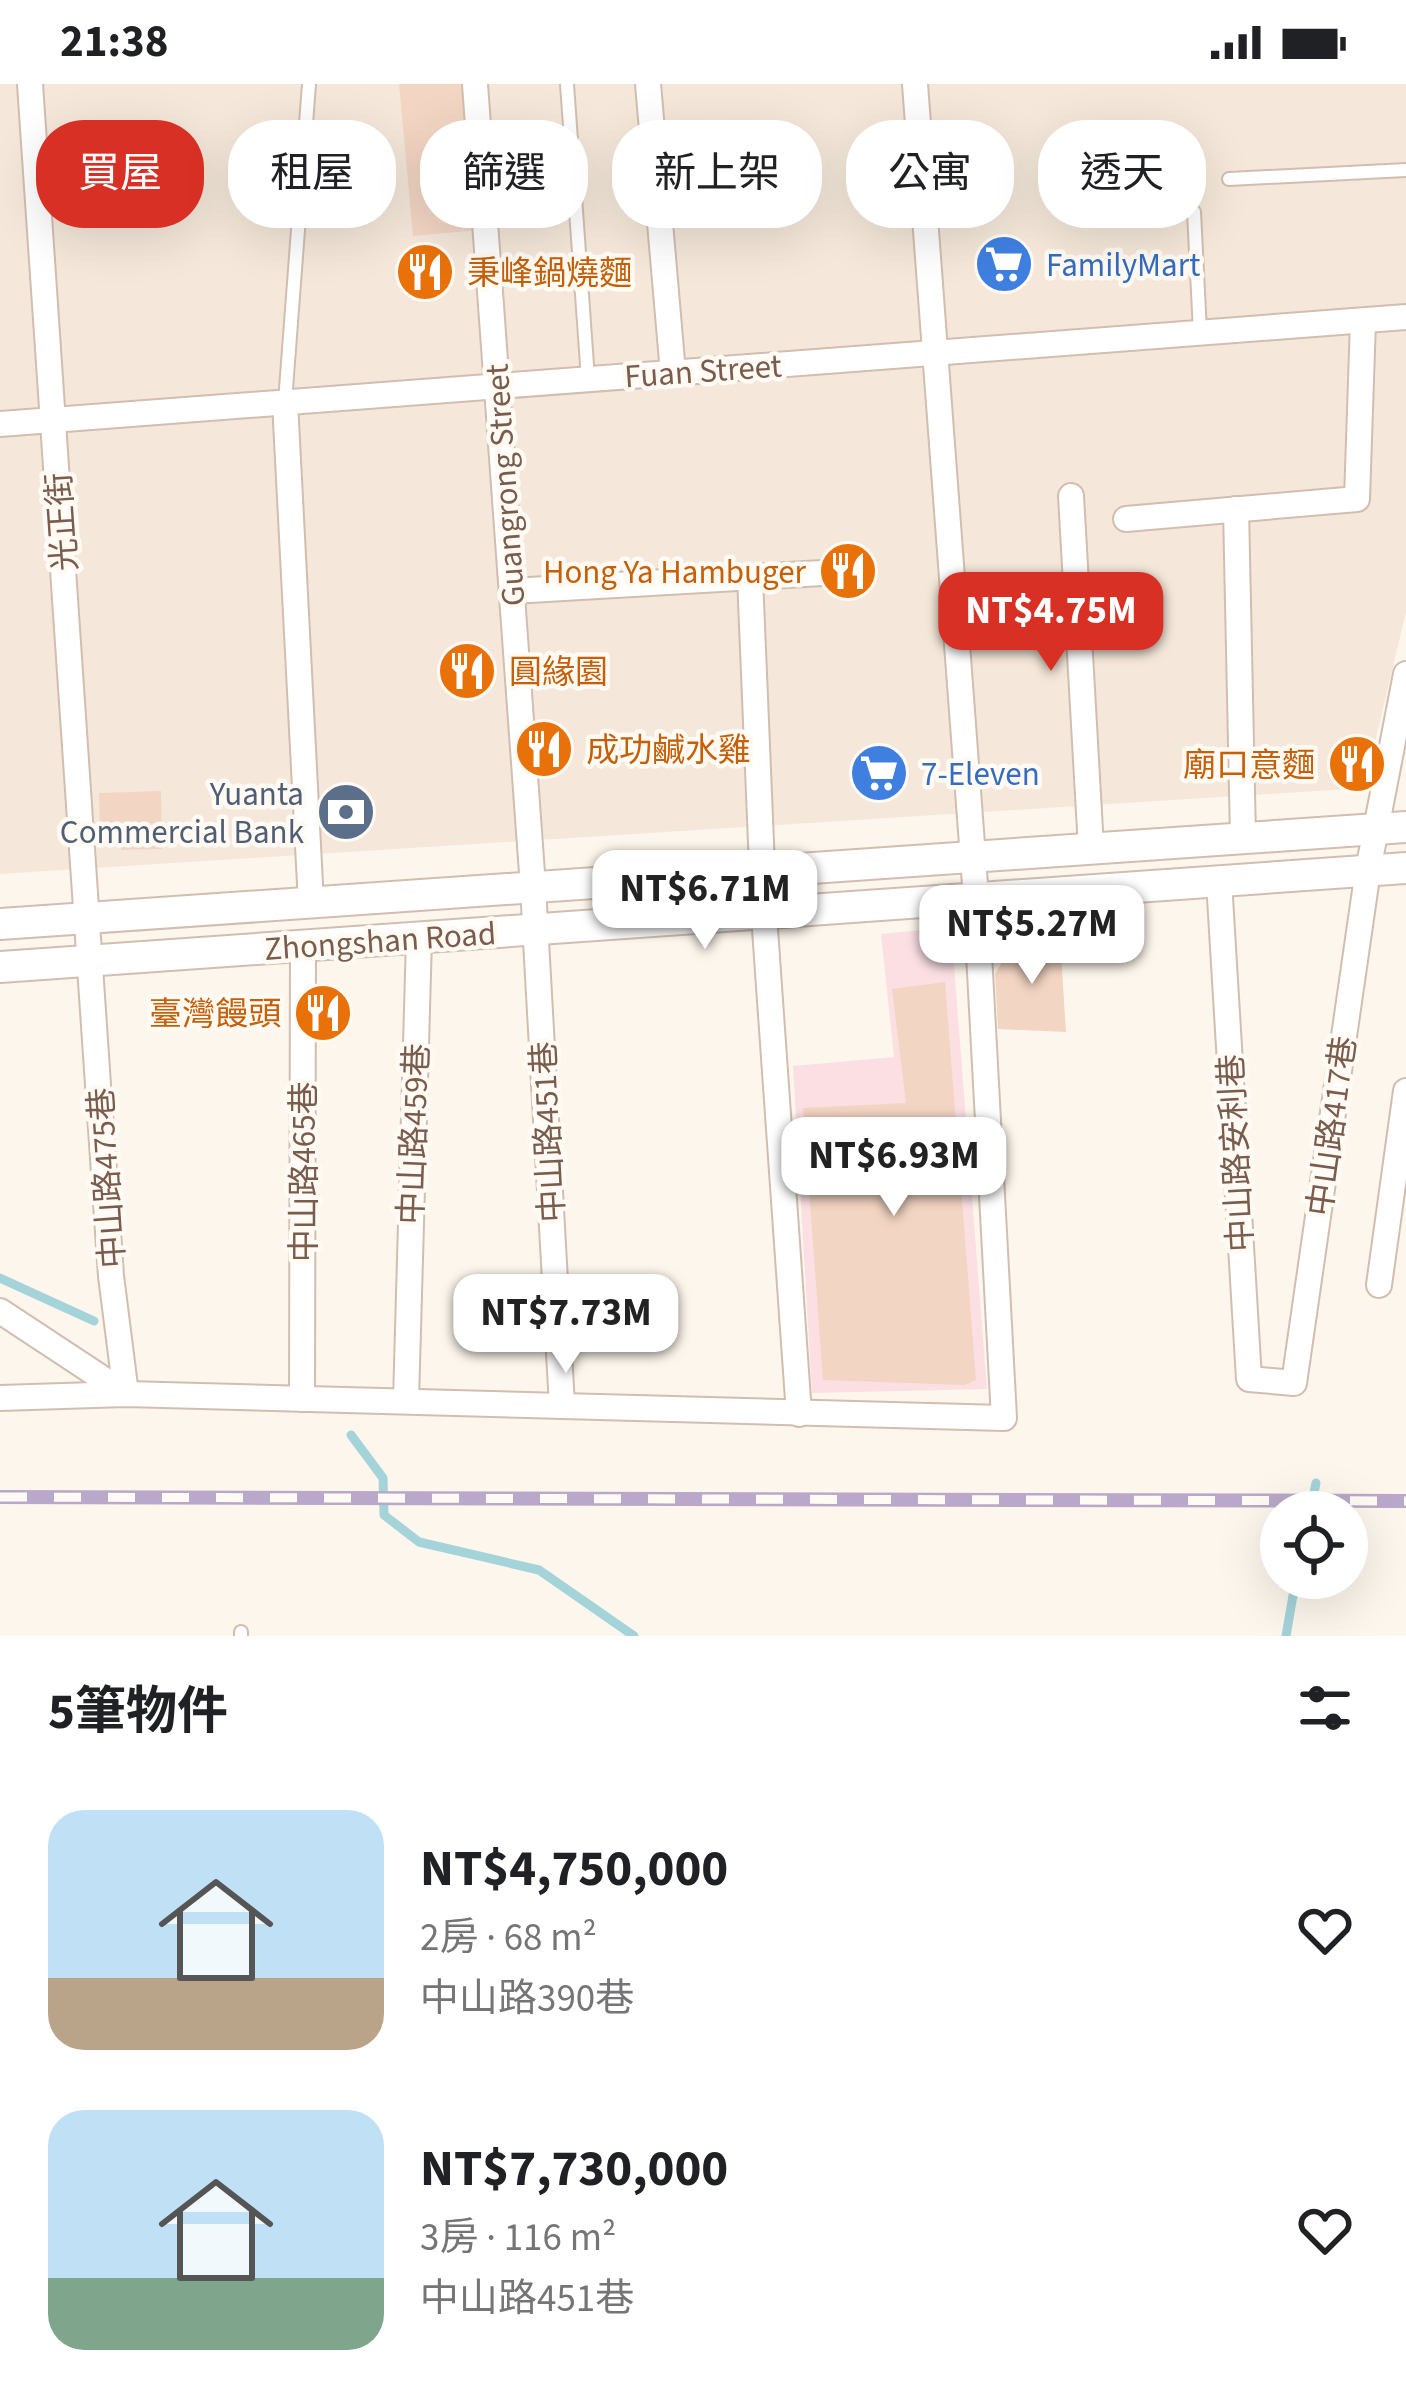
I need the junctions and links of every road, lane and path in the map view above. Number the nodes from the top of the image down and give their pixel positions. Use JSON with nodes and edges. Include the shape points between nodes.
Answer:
{"nodes":[{"id":1,"x":30,"y":84,"type":"edge"},
{"id":2,"x":309,"y":84,"type":"edge"},
{"id":3,"x":475,"y":84,"type":"edge"},
{"id":4,"x":566,"y":84,"type":"edge"},
{"id":5,"x":648,"y":84,"type":"edge"},
{"id":6,"x":915,"y":84,"type":"edge"},
{"id":7,"x":1406,"y":170,"type":"edge"},
{"id":8,"x":1229,"y":179,"type":"dead end"},
{"id":9,"x":1195,"y":228,"type":"edge"},
{"id":10,"x":1406,"y":317,"type":"edge"},
{"id":11,"x":1363,"y":321,"type":"junction"},
{"id":12,"x":1200,"y":333,"type":"junction"},
{"id":13,"x":935,"y":353,"type":"junction"},
{"id":14,"x":673,"y":373,"type":"junction"},
{"id":15,"x":587,"y":379,"type":"junction"},
{"id":16,"x":497,"y":386,"type":"junction"},
{"id":17,"x":285,"y":402,"type":"junction"},
{"id":18,"x":54,"y":419,"type":"junction"},
{"id":19,"x":0,"y":424,"type":"edge"},
{"id":20,"x":1071,"y":496,"type":"dead end"},
{"id":21,"x":1236,"y":509,"type":"junction"},
{"id":22,"x":1126,"y":519,"type":"dead end"},
{"id":23,"x":839,"y":572,"type":"dead end"},
{"id":24,"x":750,"y":577,"type":"junction"},
{"id":25,"x":512,"y":591,"type":"junction"},
{"id":26,"x":1406,"y":674,"type":"edge"},
{"id":27,"x":1392,"y":827,"type":"edge"},
{"id":28,"x":1243,"y":838,"type":"junction"},
{"id":29,"x":1090,"y":848,"type":"junction"},
{"id":30,"x":973,"y":856,"type":"junction"},
{"id":31,"x":765,"y":868,"type":"junction"},
{"id":32,"x":1406,"y":868,"type":"edge"},
{"id":33,"x":1368,"y":870,"type":"junction"},
{"id":34,"x":1219,"y":881,"type":"junction"},
{"id":35,"x":533,"y":887,"type":"junction"},
{"id":36,"x":976,"y":898,"type":"junction"},
{"id":37,"x":311,"y":903,"type":"junction"},
{"id":38,"x":764,"y":915,"type":"junction"},
{"id":39,"x":89,"y":918,"type":"junction"},
{"id":40,"x":0,"y":924,"type":"edge"},
{"id":41,"x":536,"y":929,"type":"junction"},
{"id":42,"x":419,"y":938,"type":"junction"},
{"id":43,"x":303,"y":946,"type":"junction"},
{"id":44,"x":92,"y":960,"type":"junction"},
{"id":45,"x":0,"y":967,"type":"edge"},
{"id":46,"x":1406,"y":1090,"type":"edge"},
{"id":47,"x":1379,"y":1285,"type":"dead end"},
{"id":48,"x":0,"y":1311,"type":"edge"},
{"id":49,"x":1294,"y":1383,"type":"joint"},
{"id":50,"x":126,"y":1394,"type":"junction"},
{"id":51,"x":0,"y":1398,"type":"edge"},
{"id":52,"x":302,"y":1399,"type":"junction"},
{"id":53,"x":406,"y":1402,"type":"junction"},
{"id":54,"x":562,"y":1406,"type":"junction"},
{"id":55,"x":799,"y":1414,"type":"junction"}],
"edges":[{"from":1,"to":18,"type":"street","name":"光正街"},
{"from":2,"to":17,"type":"lane"},
{"from":3,"to":16,"type":"street","name":"Guangrong Street"},
{"from":4,"to":15,"type":"lane"},
{"from":5,"to":14,"type":"street"},
{"from":6,"to":13,"type":"street"},
{"from":7,"to":8,"type":"lane"},
{"from":9,"to":12,"type":"lane"},
{"from":10,"to":11,"type":"street","name":"Fuan Street"},
{"from":11,"to":12,"type":"street","name":"Fuan Street"},
{"from":11,"to":21,"type":"street","via":[[1357,499]]},
{"from":12,"to":13,"type":"street","name":"Fuan Street"},
{"from":13,"to":14,"type":"street","name":"Fuan Street"},
{"from":13,"to":30,"type":"street"},
{"from":14,"to":15,"type":"street","name":"Fuan Street"},
{"from":15,"to":16,"type":"street","name":"Fuan Street"},
{"from":16,"to":17,"type":"street","name":"Fuan Street"},
{"from":16,"to":25,"type":"street","name":"Guangrong Street"},
{"from":17,"to":18,"type":"street","name":"Fuan Street"},
{"from":17,"to":37,"type":"street"},
{"from":18,"to":19,"type":"street","name":"Fuan Street"},
{"from":18,"to":39,"type":"street","name":"光正街"},
{"from":20,"to":29,"type":"street"},
{"from":21,"to":22,"type":"street"},
{"from":21,"to":28,"type":"street"},
{"from":23,"to":24,"type":"street"},
{"from":24,"to":25,"type":"street"},
{"from":24,"to":31,"type":"street"},
{"from":25,"to":35,"type":"street","name":"Guangrong Street"},
{"from":26,"to":27,"type":"street","name":"中山路417巷"},
{"from":27,"to":28,"type":"street","name":"Zhongshan Road"},
{"from":27,"to":33,"type":"street","name":"中山路417巷"},
{"from":28,"to":29,"type":"street","name":"Zhongshan Road"},
{"from":29,"to":30,"type":"street","name":"Zhongshan Road"},
{"from":30,"to":31,"type":"street","name":"Zhongshan Road"},
{"from":30,"to":36,"type":"street"},
{"from":31,"to":35,"type":"street","name":"Zhongshan Road"},
{"from":31,"to":38,"type":"street"},
{"from":32,"to":33,"type":"street","name":"Zhongshan Road"},
{"from":33,"to":34,"type":"street","name":"Zhongshan Road"},
{"from":33,"to":49,"type":"street","name":"中山路417巷"},
{"from":34,"to":36,"type":"street","name":"Zhongshan Road"},
{"from":34,"to":49,"type":"street","name":"中山路安利巷","via":[[1249,1379]]},
{"from":35,"to":37,"type":"street","name":"Zhongshan Road"},
{"from":35,"to":41,"type":"street","name":"Guangrong Street"},
{"from":36,"to":38,"type":"street","name":"Zhongshan Road"},
{"from":36,"to":55,"type":"street","via":[[1004,1418]]},
{"from":37,"to":39,"type":"street","name":"Zhongshan Road"},
{"from":38,"to":41,"type":"street","name":"Zhongshan Road"},
{"from":38,"to":55,"type":"street"},
{"from":39,"to":40,"type":"street","name":"Zhongshan Road"},
{"from":39,"to":44,"type":"street","name":"光正街"},
{"from":41,"to":42,"type":"street","name":"Zhongshan Road"},
{"from":41,"to":54,"type":"street","name":"中山路451巷"},
{"from":42,"to":43,"type":"street","name":"Zhongshan Road"},
{"from":42,"to":53,"type":"street","name":"中山路459巷"},
{"from":43,"to":44,"type":"street","name":"Zhongshan Road"},
{"from":43,"to":52,"type":"street","name":"中山路465巷"},
{"from":44,"to":45,"type":"street","name":"Zhongshan Road"},
{"from":44,"to":50,"type":"street","name":"中山路475巷"},
{"from":46,"to":47,"type":"street"},
{"from":48,"to":50,"type":"street"},
{"from":50,"to":51,"type":"street"},
{"from":50,"to":52,"type":"street"},
{"from":52,"to":53,"type":"street"},
{"from":53,"to":54,"type":"street"},
{"from":54,"to":55,"type":"street"}]}
